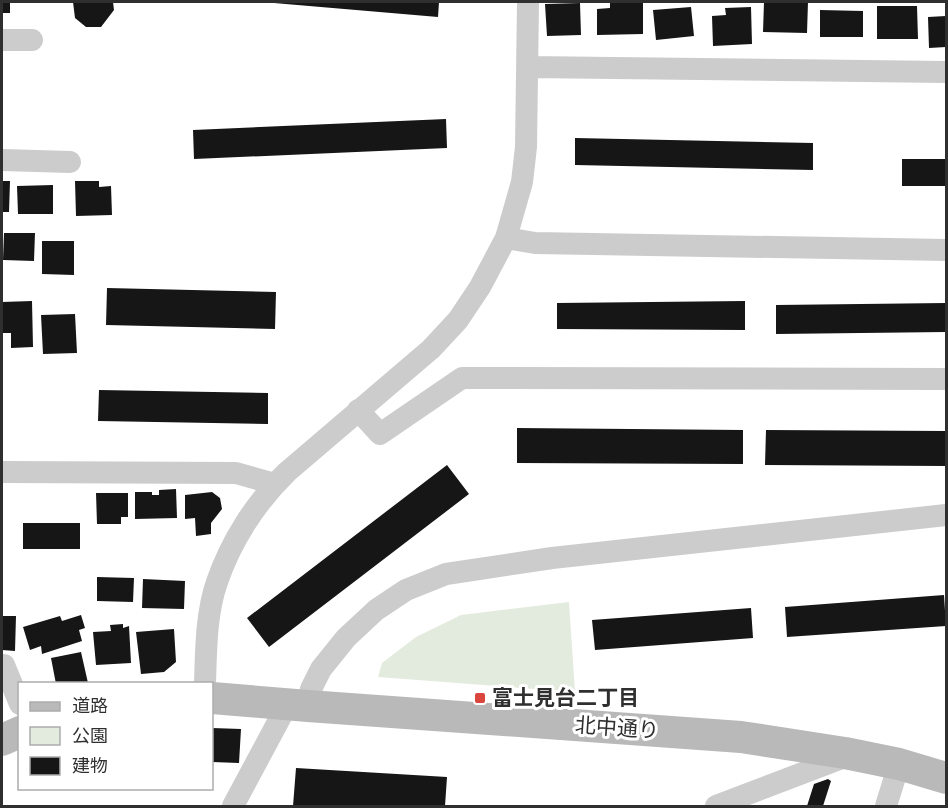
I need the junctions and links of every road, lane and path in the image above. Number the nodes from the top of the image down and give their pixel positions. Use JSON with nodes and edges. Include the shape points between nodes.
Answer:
{"nodes":[{"id":1,"x":528,"y":2,"type":"edge"},
{"id":2,"x":2,"y":40,"type":"edge"},
{"id":3,"x":32,"y":40,"type":"dead end"},
{"id":4,"x":528,"y":67,"type":"junction"},
{"id":5,"x":946,"y":72,"type":"edge"},
{"id":6,"x":2,"y":160,"type":"edge"},
{"id":7,"x":70,"y":162,"type":"dead end"},
{"id":8,"x":506,"y":238,"type":"junction"},
{"id":9,"x":946,"y":250,"type":"edge"},
{"id":10,"x":946,"y":380,"type":"edge"},
{"id":11,"x":358,"y":410,"type":"junction"},
{"id":12,"x":2,"y":472,"type":"edge"},
{"id":13,"x":275,"y":484,"type":"junction"},
{"id":14,"x":946,"y":515,"type":"edge"},
{"id":15,"x":2,"y":665,"type":"edge"},
{"id":16,"x":205,"y":682,"type":"edge"},
{"id":17,"x":213,"y":698,"type":"edge"},
{"id":18,"x":18,"y":699,"type":"edge"},
{"id":19,"x":297,"y":706,"type":"junction"},
{"id":20,"x":18,"y":733,"type":"edge"},
{"id":21,"x":2,"y":740,"type":"edge"},
{"id":22,"x":851,"y":754,"type":"junction"},
{"id":23,"x":899,"y":764,"type":"junction"},
{"id":24,"x":946,"y":778,"type":"edge"},
{"id":25,"x":233,"y":807,"type":"edge"},
{"id":26,"x":716,"y":807,"type":"edge"},
{"id":27,"x":886,"y":807,"type":"edge"}],
"edges":[{"from":1,"to":4,"type":"street"},
{"from":2,"to":3,"type":"street"},
{"from":4,"to":5,"type":"street"},
{"from":4,"to":8,"type":"street","via":[[522,182]]},
{"from":6,"to":7,"type":"street"},
{"from":8,"to":9,"type":"street","via":[[535,243]]},
{"from":8,"to":11,"type":"street","via":[[458,320],[431,349]]},
{"from":10,"to":11,"type":"street","via":[[462,378],[380,434]]},
{"from":11,"to":13,"type":"street"},
{"from":12,"to":13,"type":"street","via":[[236,473]]},
{"from":13,"to":16,"type":"street","via":[[245,522],[216,583]]},
{"from":14,"to":19,"type":"street","via":[[552,558],[446,574],[406,590],[376,610],[346,638]]},
{"from":15,"to":18,"type":"street"},
{"from":17,"to":19,"type":"street","name":"北中通り"},
{"from":19,"to":22,"type":"street","name":"北中通り","via":[[741,737]]},
{"from":19,"to":25,"type":"street"},
{"from":20,"to":21,"type":"street"},
{"from":22,"to":23,"type":"street","name":"北中通り"},
{"from":22,"to":26,"type":"street"},
{"from":23,"to":24,"type":"street","name":"北中通り"},
{"from":23,"to":27,"type":"street"}]}
